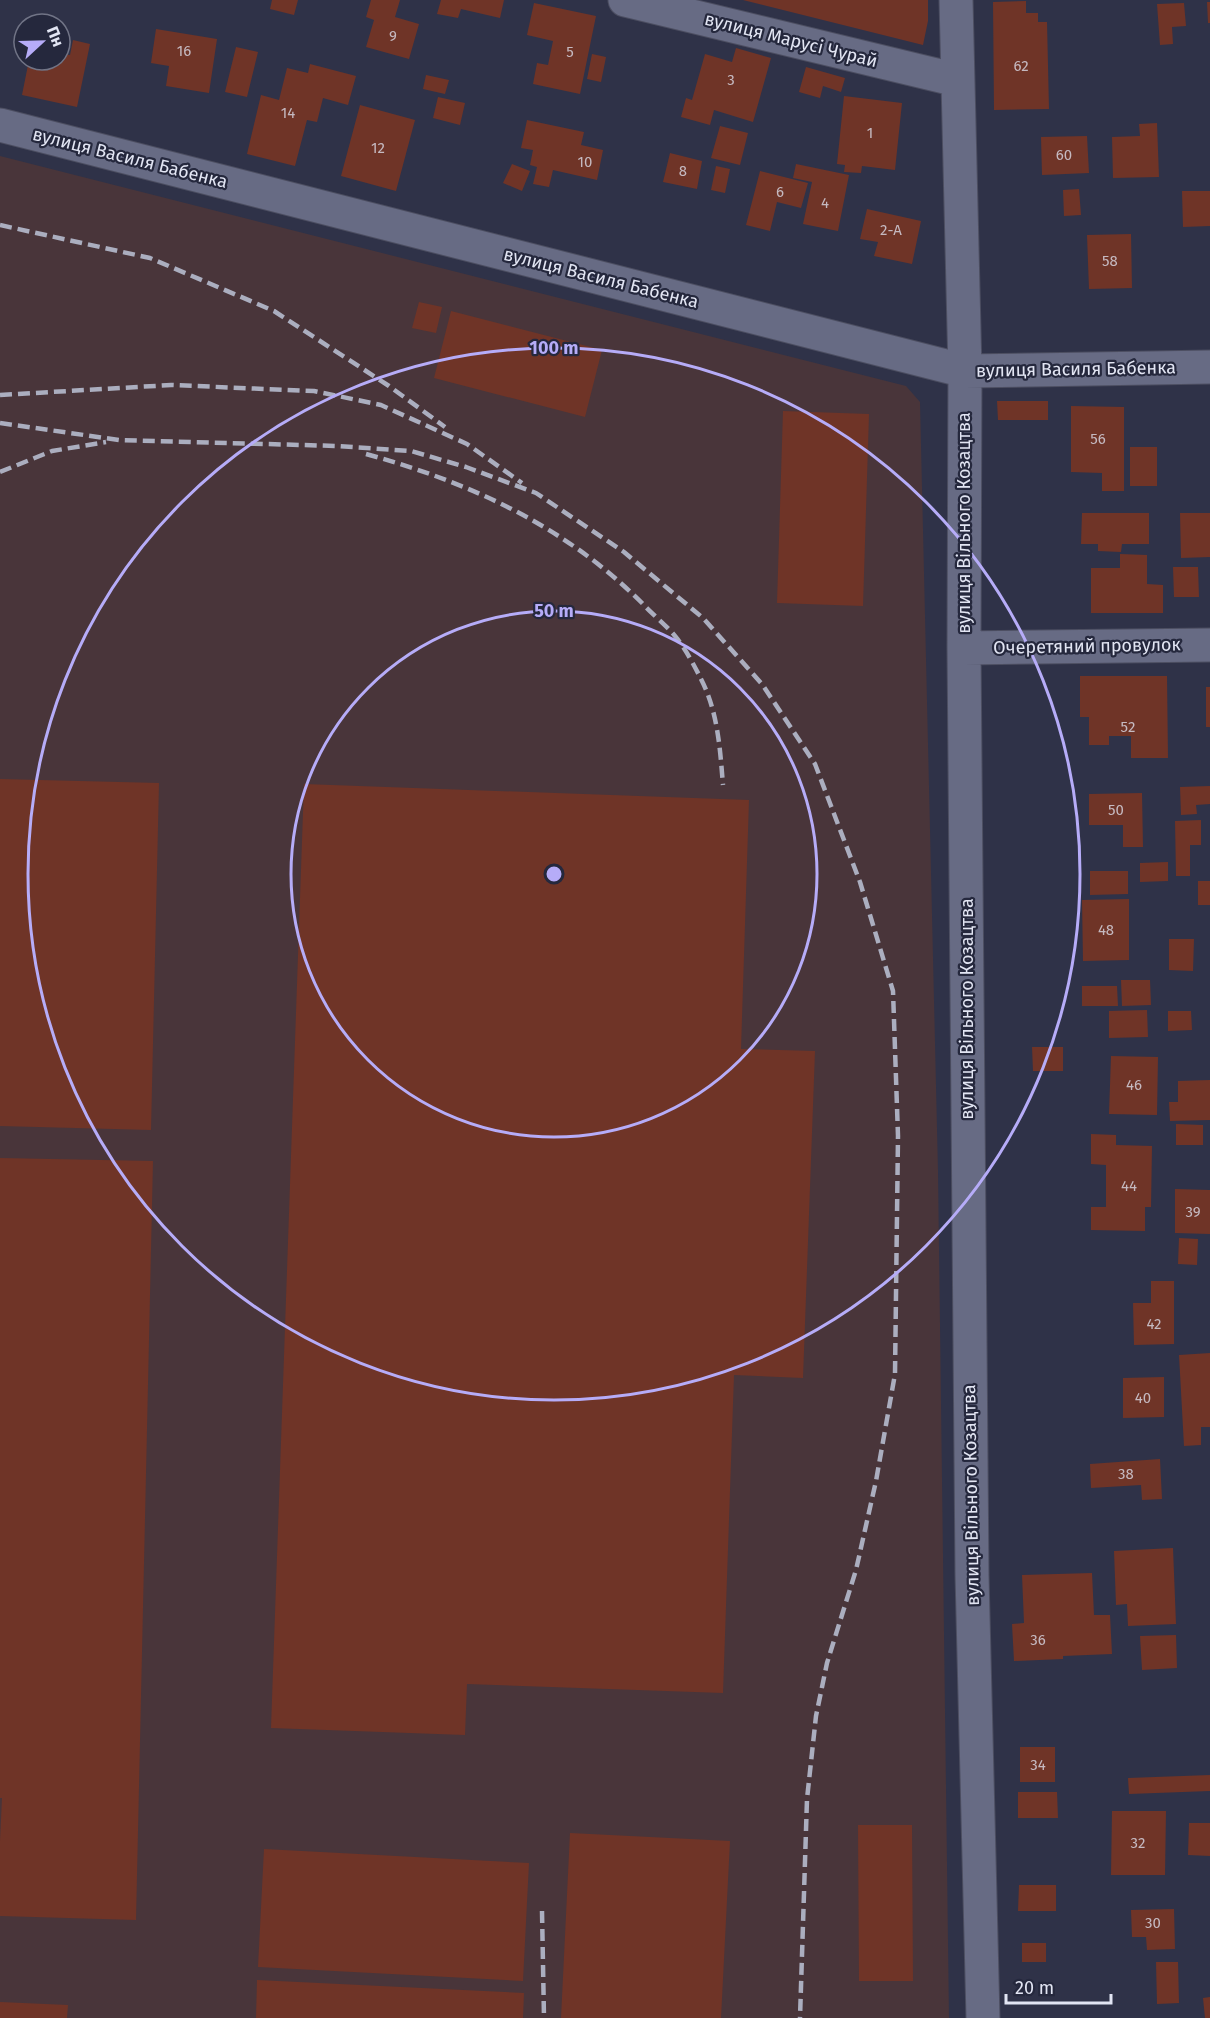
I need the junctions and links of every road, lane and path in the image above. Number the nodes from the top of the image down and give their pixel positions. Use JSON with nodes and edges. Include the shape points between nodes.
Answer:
{"nodes":[{"id":1,"x":625,"y":0,"type":"edge"},
{"id":2,"x":956,"y":0,"type":"edge"},
{"id":3,"x":957,"y":80,"type":"junction"},
{"id":4,"x":0,"y":125,"type":"edge"},
{"id":5,"x":1210,"y":367,"type":"edge"},
{"id":6,"x":965,"y":371,"type":"junction"},
{"id":7,"x":1210,"y":645,"type":"edge"},
{"id":8,"x":964,"y":648,"type":"junction"},
{"id":9,"x":983,"y":2018,"type":"edge"}],
"edges":[{"from":1,"to":3,"type":"street","name":"вулиця Марусі Чурай"},
{"from":2,"to":3,"type":"street","name":"вулиця Вільного Козацтва"},
{"from":3,"to":6,"type":"street","name":"вулиця Вільного Козацтва"},
{"from":4,"to":6,"type":"street","name":"вулиця Василя Бабенка"},
{"from":5,"to":6,"type":"street","name":"вулиця Василя Бабенка"},
{"from":6,"to":8,"type":"street","name":"вулиця Вільного Козацтва"},
{"from":7,"to":8,"type":"street","name":"Очеретяний провулок"},
{"from":8,"to":9,"type":"street","name":"вулиця Вільного Козацтва","via":[[972,1575]]}]}
